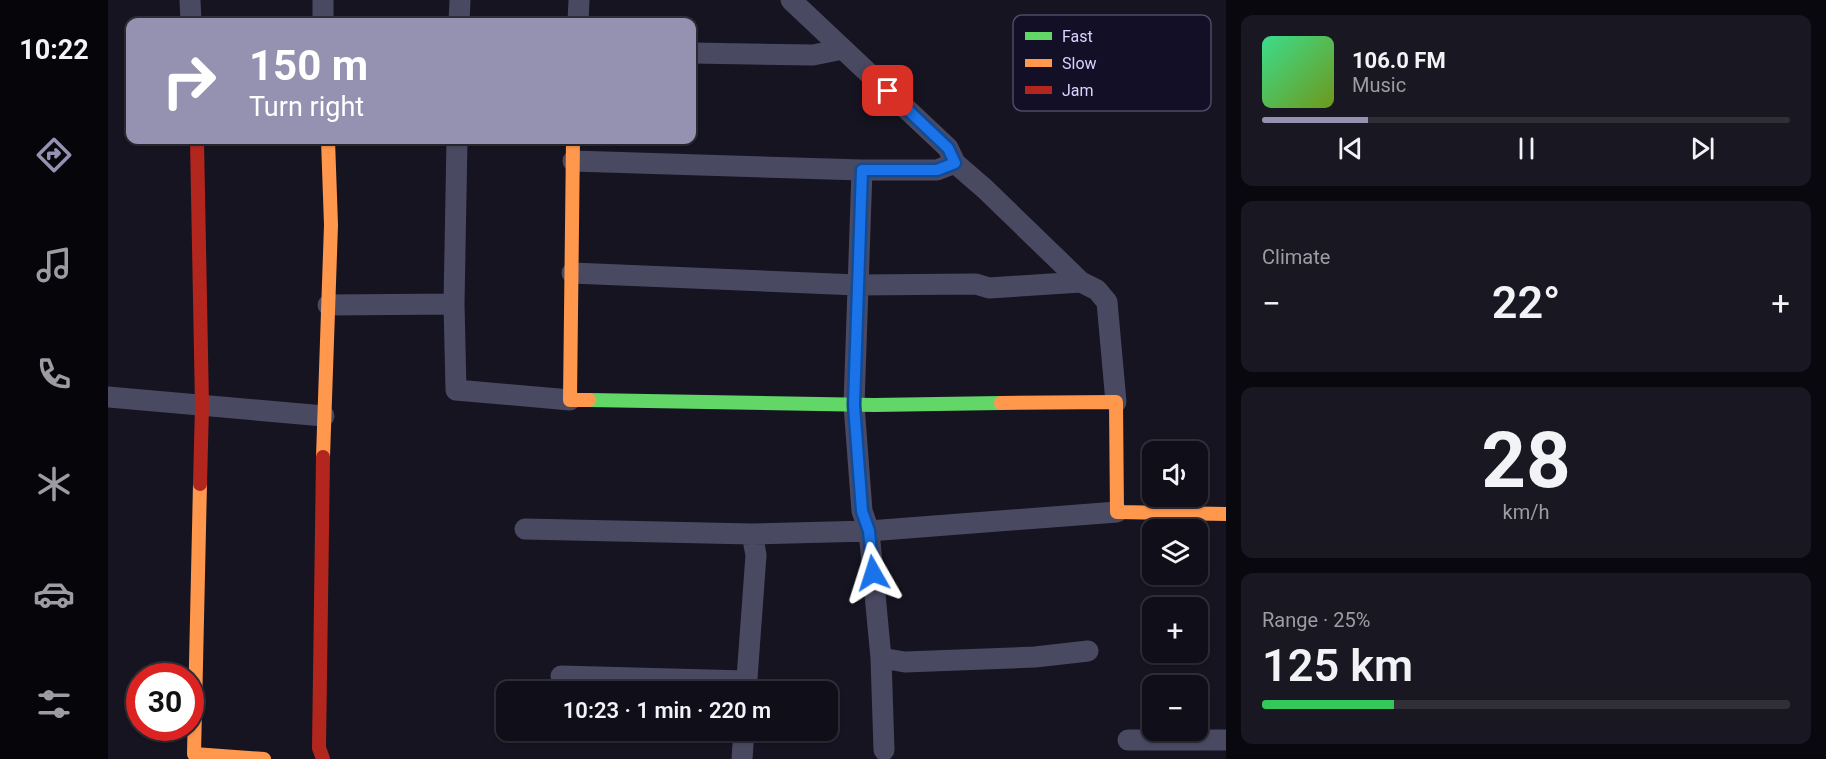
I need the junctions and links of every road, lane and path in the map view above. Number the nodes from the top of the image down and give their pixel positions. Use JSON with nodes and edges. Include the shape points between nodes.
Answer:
{"nodes":[{"id":1,"x":190,"y":0,"type":"edge"},
{"id":2,"x":322,"y":0,"type":"edge"},
{"id":3,"x":460,"y":0,"type":"edge"},
{"id":4,"x":579,"y":0,"type":"edge"},
{"id":5,"x":791,"y":0,"type":"edge"},
{"id":6,"x":191,"y":18,"type":"edge"},
{"id":7,"x":323,"y":18,"type":"edge"},
{"id":8,"x":459,"y":18,"type":"edge"},
{"id":9,"x":578,"y":18,"type":"edge"},
{"id":10,"x":843,"y":49,"type":"junction"},
{"id":11,"x":696,"y":53,"type":"edge"},
{"id":12,"x":197,"y":144,"type":"edge"},
{"id":13,"x":328,"y":144,"type":"edge"},
{"id":14,"x":457,"y":144,"type":"edge"},
{"id":15,"x":573,"y":144,"type":"edge"},
{"id":16,"x":573,"y":161,"type":"junction"},
{"id":17,"x":955,"y":163,"type":"junction"},
{"id":18,"x":862,"y":170,"type":"junction"},
{"id":19,"x":572,"y":273,"type":"junction"},
{"id":20,"x":1081,"y":282,"type":"junction"},
{"id":21,"x":857,"y":285,"type":"junction"},
{"id":22,"x":454,"y":304,"type":"junction"},
{"id":23,"x":328,"y":306,"type":"junction"},
{"id":24,"x":108,"y":397,"type":"edge"},
{"id":25,"x":570,"y":400,"type":"junction"},
{"id":26,"x":1116,"y":402,"type":"junction"},
{"id":27,"x":854,"y":405,"type":"junction"},
{"id":28,"x":202,"y":406,"type":"junction"},
{"id":29,"x":324,"y":416,"type":"junction"},
{"id":30,"x":1117,"y":512,"type":"junction"},
{"id":31,"x":1226,"y":513,"type":"edge"},
{"id":32,"x":525,"y":529,"type":"dead end"},
{"id":33,"x":869,"y":531,"type":"junction"},
{"id":34,"x":753,"y":534,"type":"junction"},
{"id":35,"x":1088,"y":651,"type":"dead end"},
{"id":36,"x":881,"y":658,"type":"junction"},
{"id":37,"x":561,"y":676,"type":"dead end"},
{"id":38,"x":654,"y":681,"type":"edge"},
{"id":39,"x":746,"y":681,"type":"edge"},
{"id":40,"x":1128,"y":740,"type":"dead end"},
{"id":41,"x":1226,"y":740,"type":"edge"},
{"id":42,"x":743,"y":741,"type":"edge"},
{"id":43,"x":884,"y":750,"type":"dead end"},
{"id":44,"x":244,"y":758,"type":"edge"},
{"id":45,"x":264,"y":759,"type":"edge"},
{"id":46,"x":323,"y":759,"type":"edge"},
{"id":47,"x":742,"y":759,"type":"edge"}],
"edges":[{"from":1,"to":6,"type":"street"},
{"from":2,"to":7,"type":"street"},
{"from":3,"to":8,"type":"street"},
{"from":4,"to":9,"type":"street"},
{"from":5,"to":10,"type":"street"},
{"from":10,"to":11,"type":"street","via":[[813,56]]},
{"from":10,"to":17,"type":"street","via":[[948,148]]},
{"from":12,"to":28,"type":"street"},
{"from":13,"to":23,"type":"street"},
{"from":14,"to":22,"type":"street"},
{"from":15,"to":16,"type":"street"},
{"from":16,"to":18,"type":"street"},
{"from":16,"to":19,"type":"street"},
{"from":17,"to":18,"type":"street","via":[[937,170]]},
{"from":17,"to":20,"type":"street"},
{"from":18,"to":21,"type":"street"},
{"from":19,"to":21,"type":"street"},
{"from":19,"to":25,"type":"street"},
{"from":20,"to":21,"type":"street","via":[[989,288],[976,284]]},
{"from":20,"to":26,"type":"street","via":[[1097,290],[1107,302]]},
{"from":21,"to":27,"type":"street"},
{"from":22,"to":23,"type":"street"},
{"from":22,"to":25,"type":"street","via":[[456,390]]},
{"from":23,"to":29,"type":"street"},
{"from":24,"to":28,"type":"street"},
{"from":25,"to":27,"type":"street"},
{"from":26,"to":27,"type":"street"},
{"from":26,"to":30,"type":"street"},
{"from":27,"to":33,"type":"street","via":[[862,511]]},
{"from":28,"to":29,"type":"street"},
{"from":28,"to":44,"type":"street","via":[[194,754]]},
{"from":29,"to":46,"type":"street","via":[[320,748]]},
{"from":30,"to":31,"type":"street"},
{"from":30,"to":33,"type":"street"},
{"from":32,"to":34,"type":"street"},
{"from":33,"to":34,"type":"street"},
{"from":33,"to":36,"type":"street"},
{"from":34,"to":39,"type":"street","via":[[756,555]]},
{"from":35,"to":36,"type":"street","via":[[905,662]]},
{"from":36,"to":43,"type":"street"},
{"from":37,"to":38,"type":"street"},
{"from":40,"to":41,"type":"street"},
{"from":42,"to":47,"type":"street"},
{"from":44,"to":45,"type":"street"}]}
